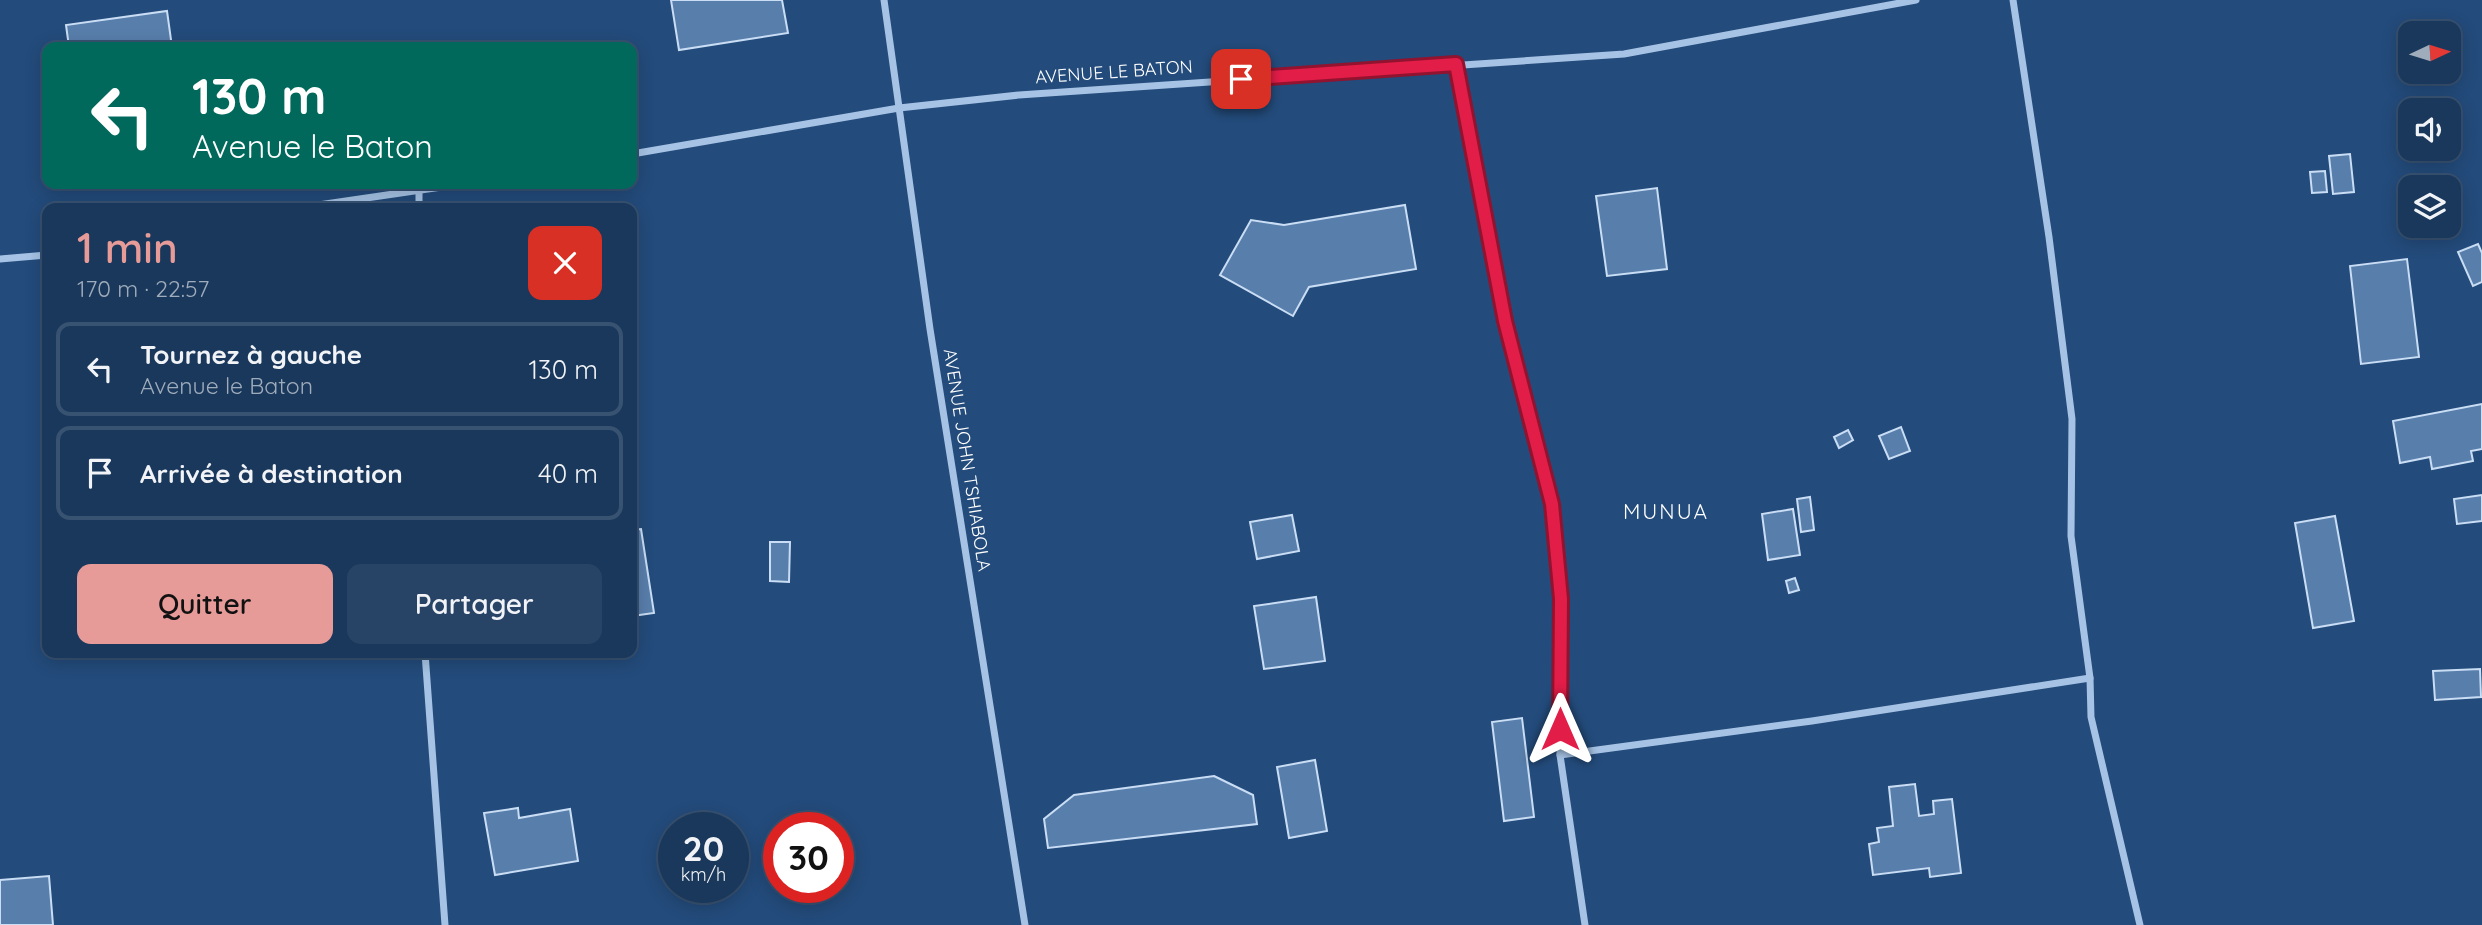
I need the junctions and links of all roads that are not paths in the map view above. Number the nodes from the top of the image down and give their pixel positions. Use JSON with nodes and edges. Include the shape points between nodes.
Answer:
{"nodes":[{"id":1,"x":884,"y":0,"type":"edge"},
{"id":2,"x":1916,"y":0,"type":"edge"},
{"id":3,"x":2013,"y":0,"type":"edge"},
{"id":4,"x":1456,"y":64,"type":"junction"},
{"id":5,"x":900,"y":108,"type":"junction"},
{"id":6,"x":637,"y":154,"type":"edge"},
{"id":7,"x":435,"y":189,"type":"edge"},
{"id":8,"x":419,"y":192,"type":"junction"},
{"id":9,"x":336,"y":203,"type":"edge"},
{"id":10,"x":419,"y":203,"type":"edge"},
{"id":11,"x":42,"y":255,"type":"edge"},
{"id":12,"x":0,"y":259,"type":"edge"},
{"id":13,"x":425,"y":658,"type":"edge"},
{"id":14,"x":2090,"y":678,"type":"junction"},
{"id":15,"x":1560,"y":755,"type":"junction"},
{"id":16,"x":445,"y":925,"type":"edge"},
{"id":17,"x":1025,"y":925,"type":"edge"},
{"id":18,"x":1585,"y":925,"type":"edge"},
{"id":19,"x":2140,"y":925,"type":"edge"}],
"edges":[{"from":1,"to":5,"type":"street","name":"AVENUE JOHN TSHIABOLA"},
{"from":2,"to":4,"type":"street","name":"AVENUE LE BATON","via":[[1624,54]]},
{"from":3,"to":14,"type":"street","via":[[2071,419],[2071,537]]},
{"from":4,"to":5,"type":"street","name":"AVENUE LE BATON","via":[[1019,95]]},
{"from":4,"to":15,"type":"street","via":[[1505,321],[1552,504],[1561,599]]},
{"from":5,"to":6,"type":"street","name":"AVENUE LE BATON"},
{"from":5,"to":17,"type":"street","name":"AVENUE JOHN TSHIABOLA","via":[[930,329]]},
{"from":7,"to":8,"type":"street"},
{"from":8,"to":9,"type":"street"},
{"from":8,"to":10,"type":"street"},
{"from":11,"to":12,"type":"street"},
{"from":13,"to":16,"type":"street"},
{"from":14,"to":15,"type":"street"},
{"from":14,"to":19,"type":"street","via":[[2091,717]]},
{"from":15,"to":18,"type":"street"}]}
